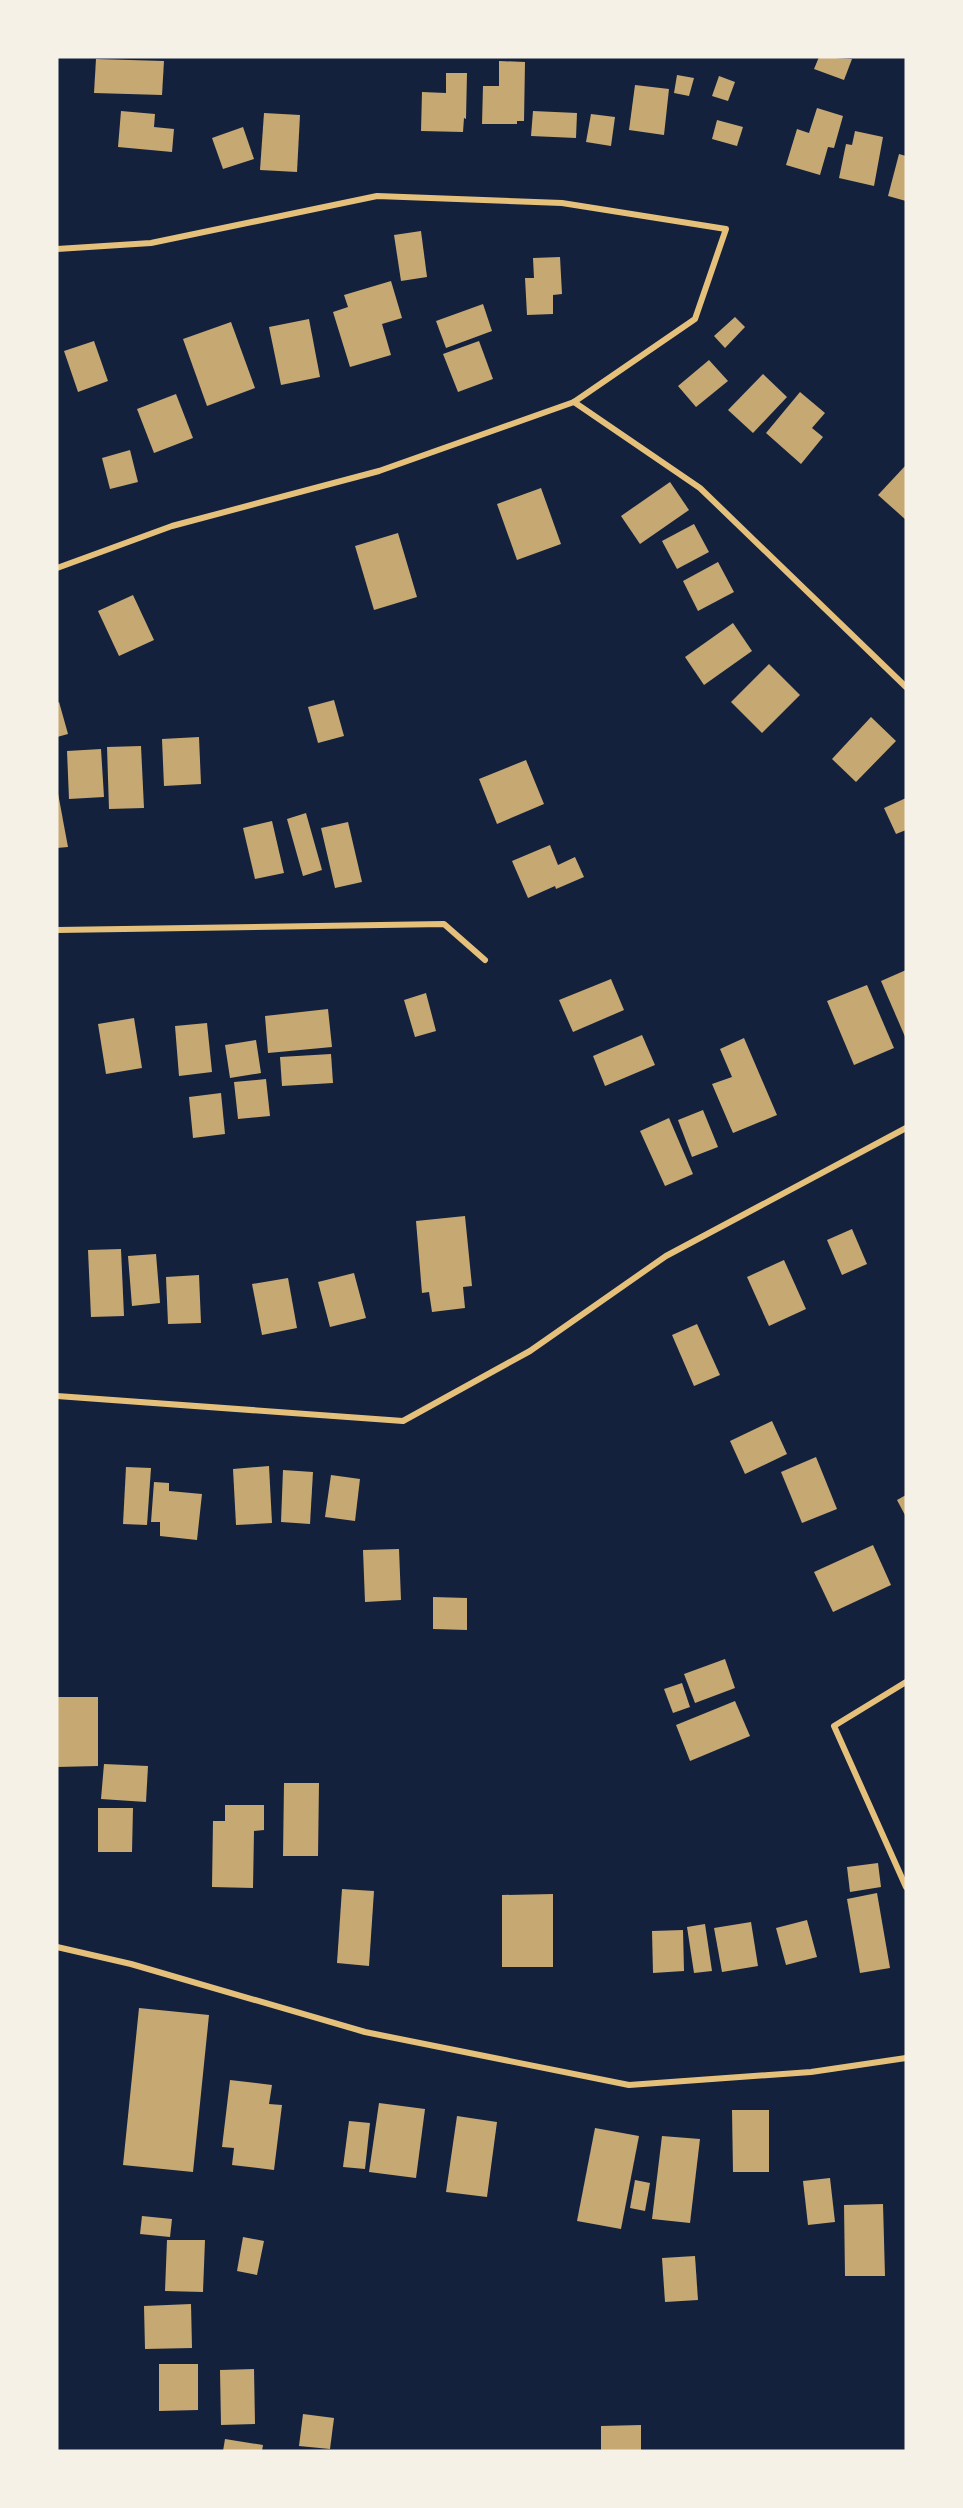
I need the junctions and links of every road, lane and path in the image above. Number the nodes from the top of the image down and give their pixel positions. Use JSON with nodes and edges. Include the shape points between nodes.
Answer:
{"nodes":[{"id":1,"x":57,"y":249,"type":"edge"},
{"id":2,"x":574,"y":402,"type":"junction"},
{"id":3,"x":57,"y":568,"type":"edge"},
{"id":4,"x":906,"y":687,"type":"edge"},
{"id":5,"x":57,"y":930,"type":"edge"},
{"id":6,"x":485,"y":960,"type":"dead end"},
{"id":7,"x":906,"y":1128,"type":"edge"},
{"id":8,"x":57,"y":1396,"type":"edge"},
{"id":9,"x":906,"y":1682,"type":"edge"},
{"id":10,"x":906,"y":1887,"type":"edge"},
{"id":11,"x":57,"y":1947,"type":"edge"},
{"id":12,"x":906,"y":2058,"type":"edge"}],
"edges":[{"from":1,"to":2,"type":"street","via":[[152,243],[377,196],[562,204],[726,229],[695,319]]},
{"from":2,"to":3,"type":"street","via":[[379,471],[172,526]]},
{"from":2,"to":4,"type":"street","via":[[700,488]]},
{"from":5,"to":6,"type":"street","via":[[444,924]]},
{"from":7,"to":8,"type":"street","via":[[666,1256],[530,1351],[403,1421]]},
{"from":9,"to":10,"type":"street","via":[[834,1726]]},
{"from":11,"to":12,"type":"street","via":[[131,1964],[365,2032],[629,2085],[811,2072]]}]}
